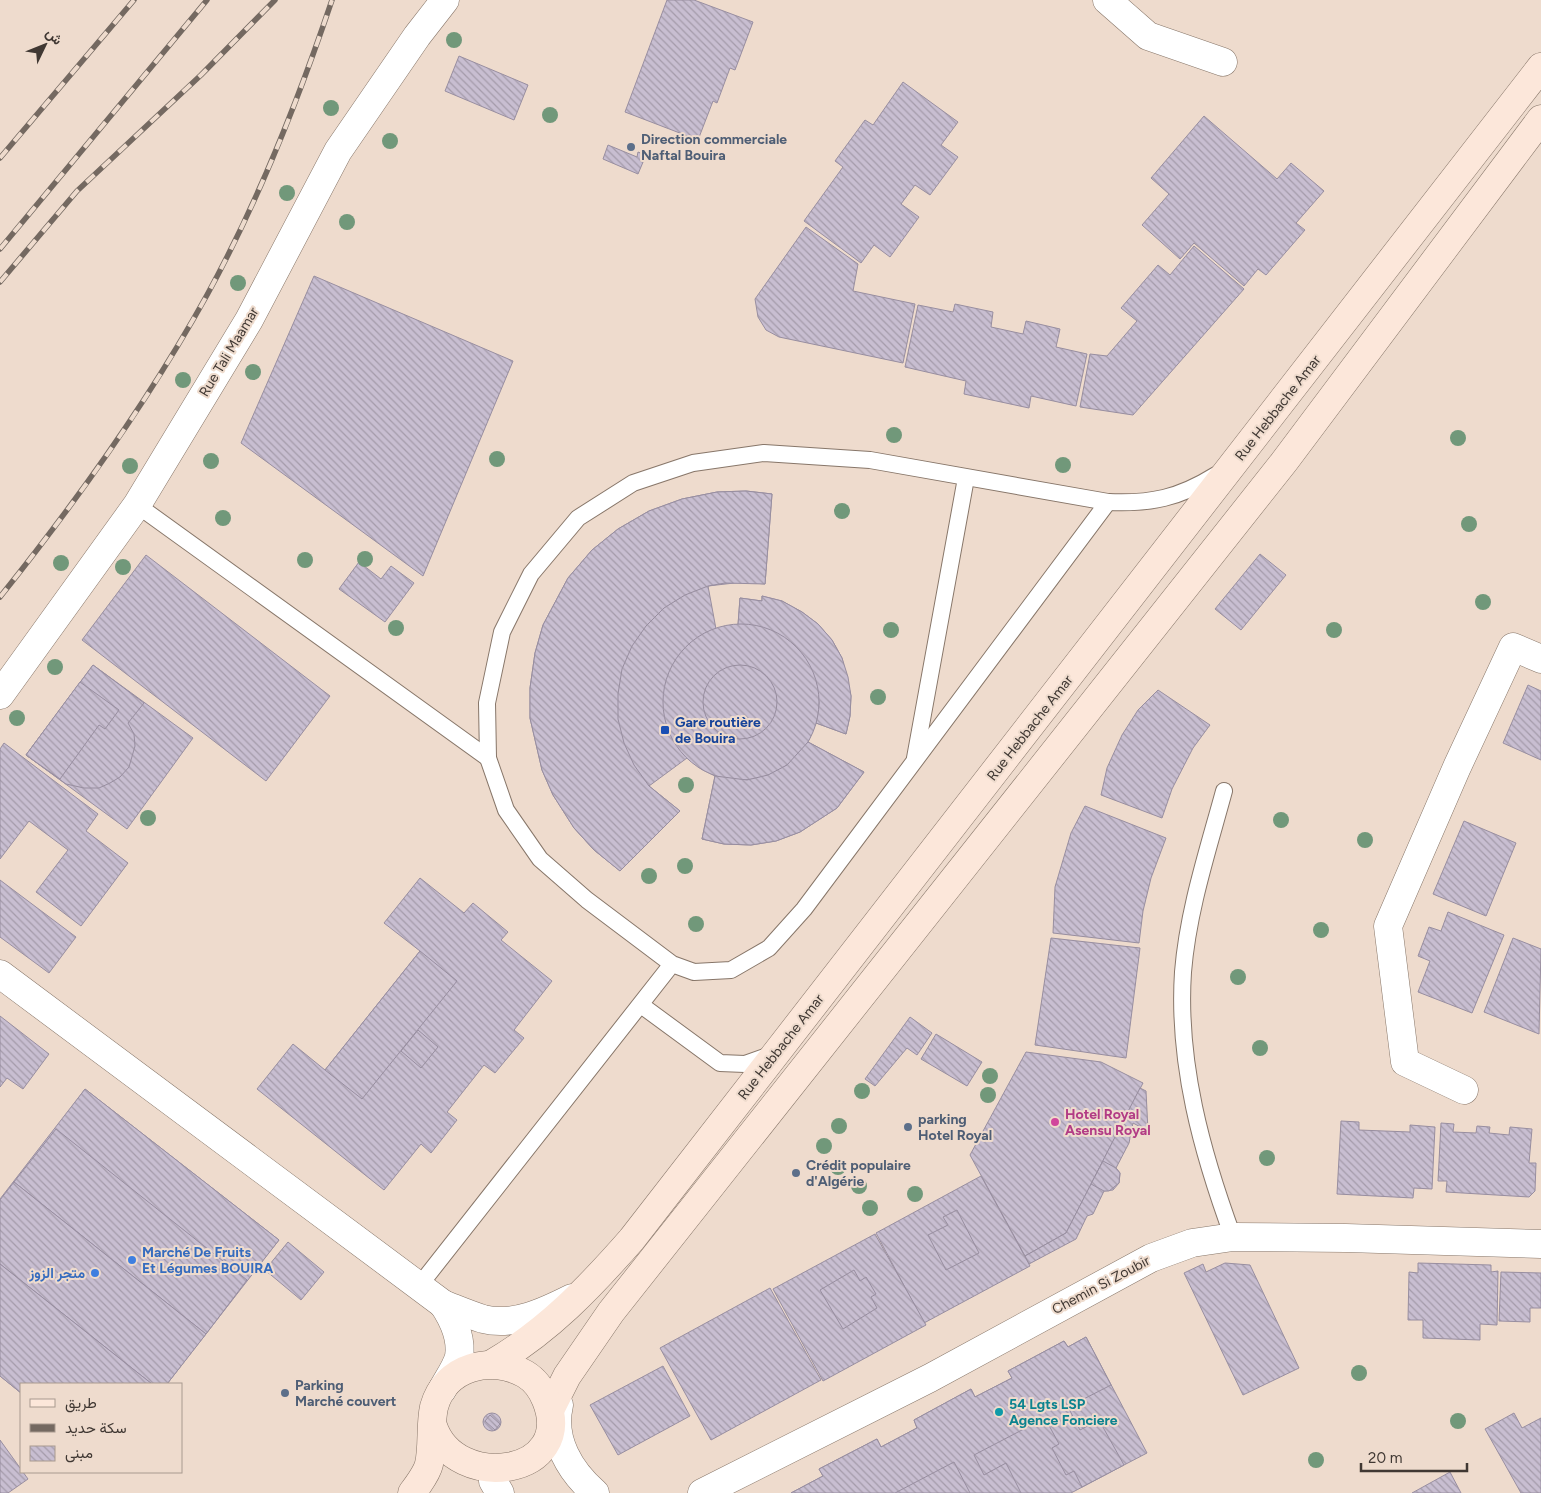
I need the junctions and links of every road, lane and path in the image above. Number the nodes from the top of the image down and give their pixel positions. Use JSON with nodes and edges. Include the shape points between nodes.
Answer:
{"nodes":[{"id":1,"x":445,"y":0,"type":"edge"},
{"id":2,"x":1107,"y":0,"type":"edge"},
{"id":3,"x":1223,"y":62,"type":"dead end"},
{"id":4,"x":1541,"y":67,"type":"edge"},
{"id":5,"x":1541,"y":120,"type":"edge"},
{"id":6,"x":1235,"y":463,"type":"junction"},
{"id":7,"x":966,"y":478,"type":"junction"},
{"id":8,"x":1108,"y":502,"type":"junction"},
{"id":9,"x":137,"y":505,"type":"junction"},
{"id":10,"x":1541,"y":659,"type":"edge"},
{"id":11,"x":0,"y":696,"type":"edge"},
{"id":12,"x":488,"y":758,"type":"junction"},
{"id":13,"x":914,"y":763,"type":"junction"},
{"id":14,"x":1224,"y":791,"type":"dead end"},
{"id":15,"x":672,"y":964,"type":"junction"},
{"id":16,"x":0,"y":974,"type":"edge"},
{"id":17,"x":641,"y":1005,"type":"junction"},
{"id":18,"x":776,"y":1053,"type":"junction"},
{"id":19,"x":1464,"y":1090,"type":"dead end"},
{"id":20,"x":1234,"y":1237,"type":"junction"},
{"id":21,"x":1541,"y":1244,"type":"edge"},
{"id":22,"x":419,"y":1286,"type":"junction"},
{"id":23,"x":588,"y":1290,"type":"junction"},
{"id":24,"x":443,"y":1304,"type":"junction"},
{"id":25,"x":493,"y":1363,"type":"junction"},
{"id":26,"x":565,"y":1380,"type":"junction"},
{"id":27,"x":442,"y":1390,"type":"junction"},
{"id":28,"x":550,"y":1420,"type":"junction"},
{"id":29,"x":433,"y":1426,"type":"junction"},
{"id":30,"x":564,"y":1455,"type":"junction"},
{"id":31,"x":487,"y":1486,"type":"edge"},
{"id":32,"x":587,"y":1489,"type":"edge"},
{"id":33,"x":412,"y":1493,"type":"edge"},
{"id":34,"x":702,"y":1493,"type":"edge"}],
"edges":[{"from":1,"to":9,"type":"street","name":"Rue Tali Maamar","via":[[338,151],[249,320]]},
{"from":2,"to":3,"type":"street","via":[[1148,36]]},
{"from":4,"to":6,"type":"main road","name":"Rue Hebbache Amar"},
{"from":5,"to":26,"type":"main road","via":[[1284,462],[612,1312]]},
{"from":6,"to":8,"type":"lane","via":[[1194,489],[1163,499],[1137,503]]},
{"from":6,"to":18,"type":"main road","name":"Rue Hebbache Amar"},
{"from":7,"to":8,"type":"lane"},
{"from":7,"to":12,"type":"lane","via":[[870,460],[764,453],[693,463],[633,482],[578,518],[531,574],[502,632],[487,703]]},
{"from":7,"to":13,"type":"lane"},
{"from":8,"to":13,"type":"lane"},
{"from":9,"to":11,"type":"street","name":"Rue Tali Maamar"},
{"from":9,"to":12,"type":"lane"},
{"from":10,"to":19,"type":"street","via":[[1513,647],[1456,767],[1388,926],[1405,1062]]},
{"from":12,"to":15,"type":"lane","via":[[506,810],[540,859],[587,900]]},
{"from":13,"to":15,"type":"lane","via":[[804,909],[769,948],[731,970],[694,972]]},
{"from":14,"to":20,"type":"lane","via":[[1198,886],[1183,971],[1182,1025],[1198,1127],[1211,1178]]},
{"from":15,"to":17,"type":"lane"},
{"from":16,"to":22,"type":"street"},
{"from":17,"to":18,"type":"lane","via":[[720,1063],[746,1064]]},
{"from":17,"to":22,"type":"lane"},
{"from":18,"to":23,"type":"main road","name":"Rue Hebbache Amar","via":[[632,1239]]},
{"from":20,"to":21,"type":"street","name":"Chemin Si Zoubir"},
{"from":20,"to":34,"type":"street","name":"Chemin Si Zoubir","via":[[1192,1243],[1151,1258],[930,1378]]},
{"from":22,"to":24,"type":"street"},
{"from":23,"to":24,"type":"street","via":[[542,1313],[512,1320],[486,1319]]},
{"from":23,"to":25,"type":"main road","name":"Rue Hebbache Amar","via":[[520,1347]]},
{"from":24,"to":27,"type":"street","via":[[452,1317],[459,1358]]},
{"from":25,"to":27,"type":"main road","via":[[474,1366],[456,1375]]},
{"from":25,"to":28,"type":"main road","via":[[513,1367],[530,1377],[543,1392]]},
{"from":26,"to":28,"type":"main road"},
{"from":26,"to":30,"type":"street","via":[[558,1410],[558,1432]]},
{"from":27,"to":29,"type":"main road","via":[[434,1407]]},
{"from":28,"to":30,"type":"street"},
{"from":28,"to":31,"type":"main road","via":[[546,1446],[537,1461],[510,1479]]},
{"from":29,"to":31,"type":"main road","via":[[437,1446],[448,1462],[464,1475]]},
{"from":29,"to":33,"type":"main road","via":[[429,1466]]},
{"from":30,"to":32,"type":"street"}]}
